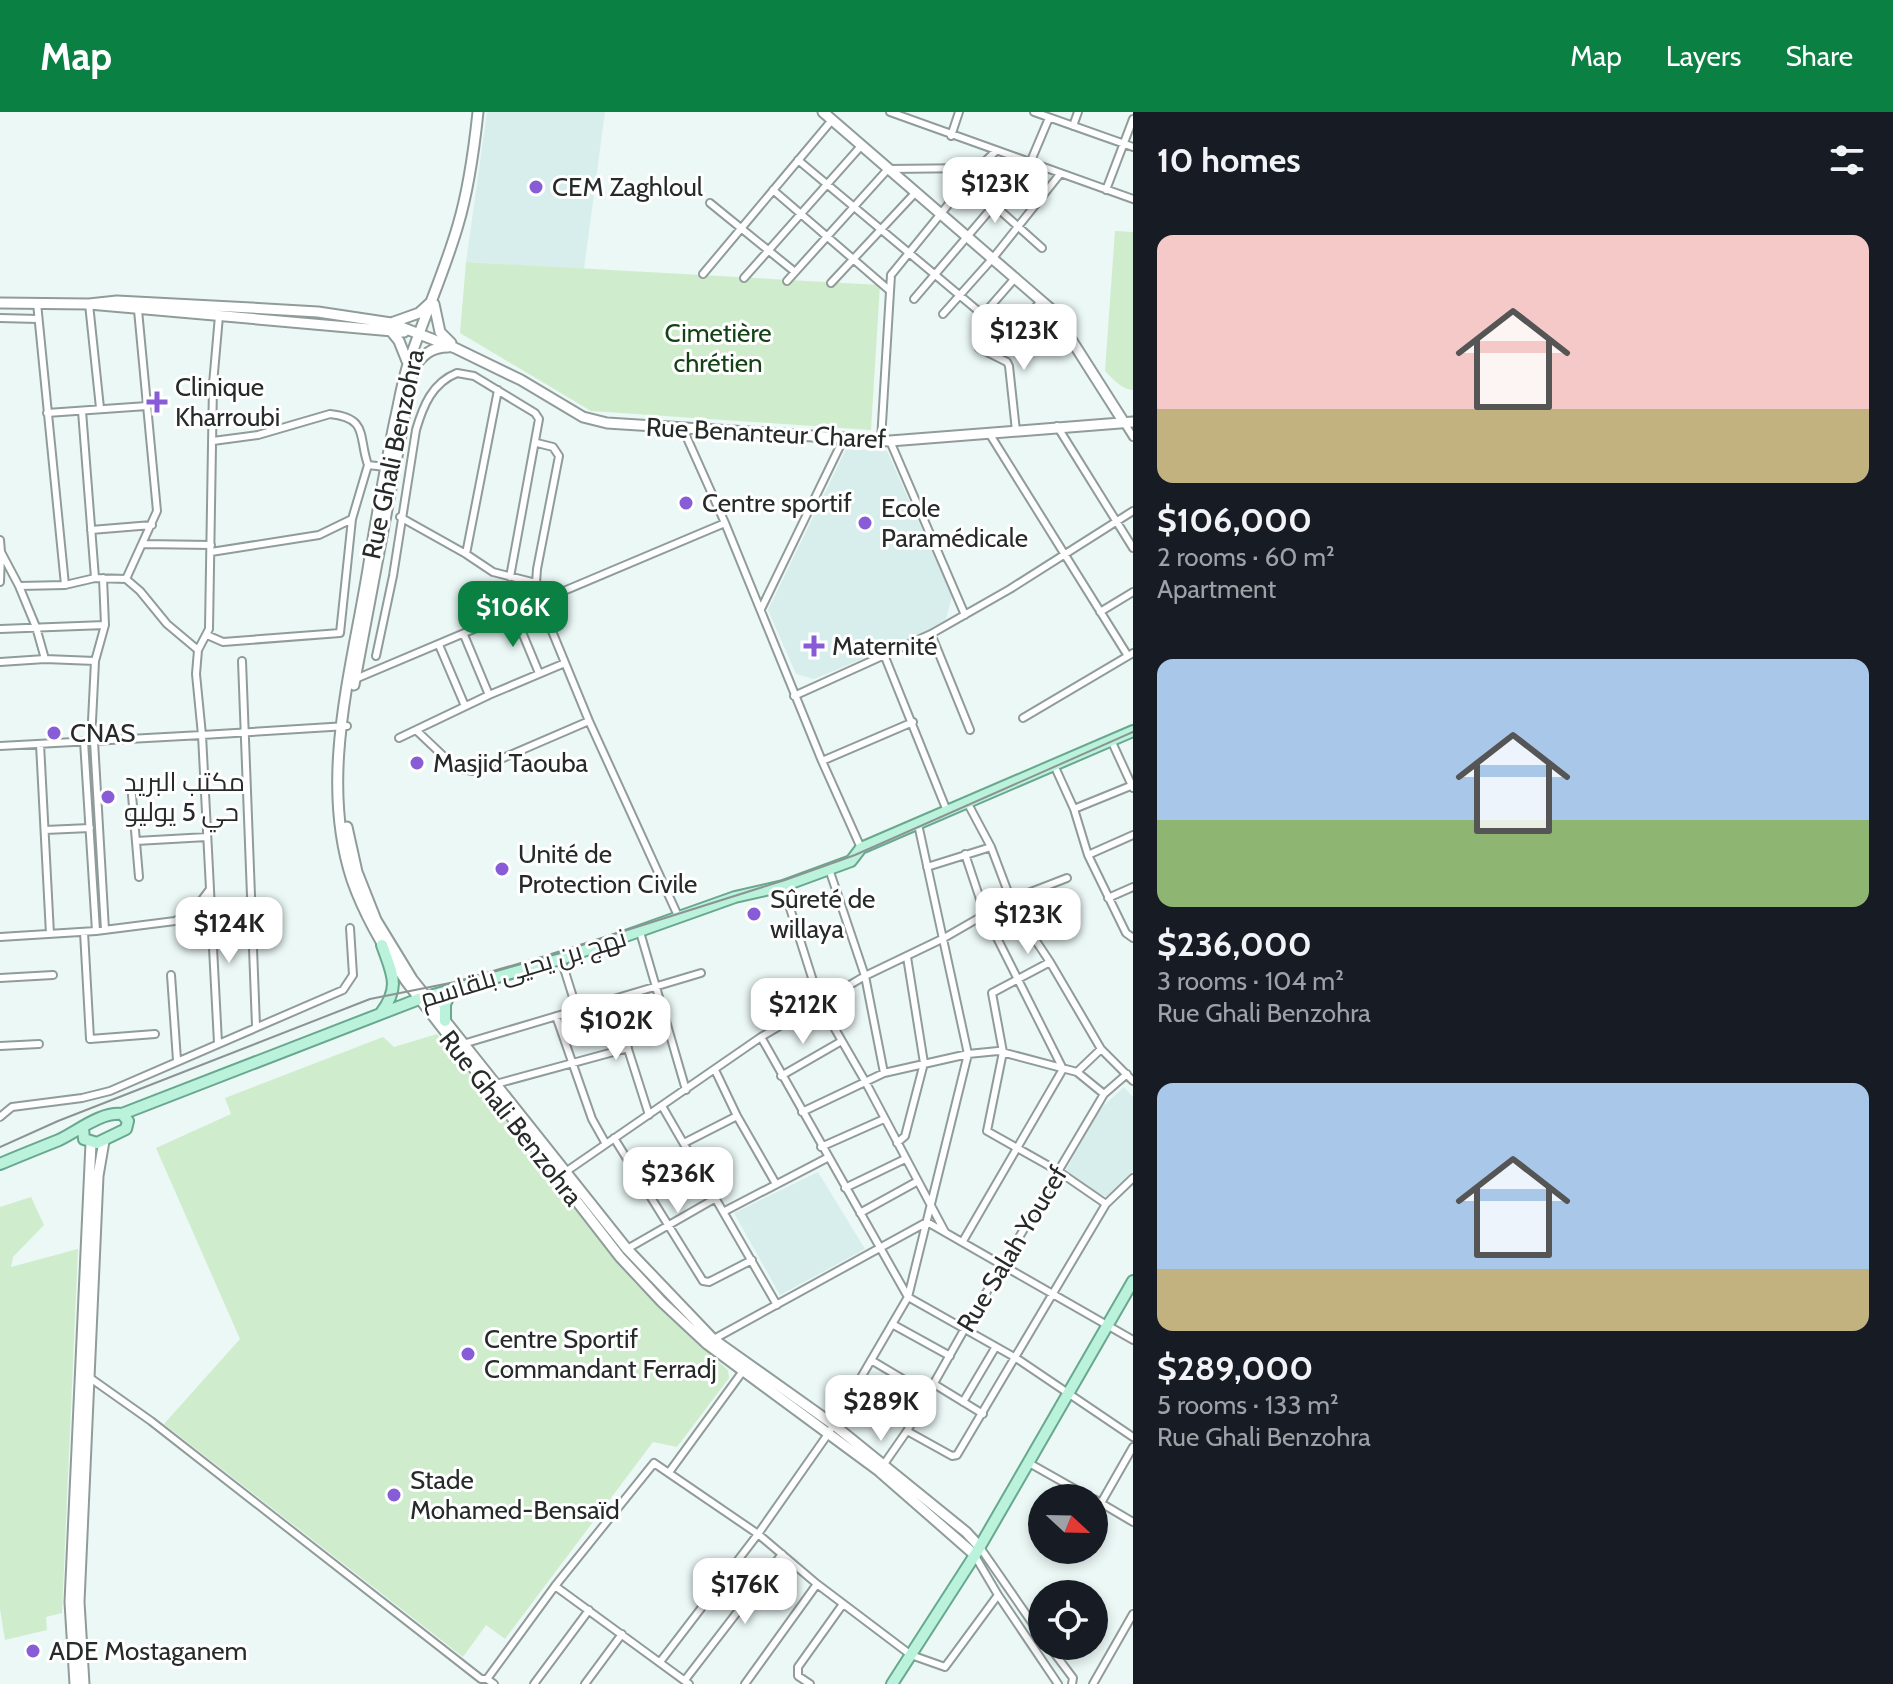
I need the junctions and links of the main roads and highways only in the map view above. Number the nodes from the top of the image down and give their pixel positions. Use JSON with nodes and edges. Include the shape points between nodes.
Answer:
{"nodes":[{"id":1,"x":478,"y":112,"type":"edge"},
{"id":2,"x":823,"y":112,"type":"edge"},
{"id":3,"x":433,"y":300,"type":"junction"},
{"id":4,"x":0,"y":303,"type":"edge"},
{"id":5,"x":89,"y":304,"type":"junction"},
{"id":6,"x":390,"y":326,"type":"junction"},
{"id":7,"x":420,"y":335,"type":"junction"},
{"id":8,"x":455,"y":348,"type":"junction"},
{"id":9,"x":411,"y":367,"type":"junction"},
{"id":10,"x":1128,"y":422,"type":"edge"},
{"id":11,"x":352,"y":680,"type":"junction"},
{"id":12,"x":344,"y":726,"type":"junction"},
{"id":13,"x":1133,"y":731,"type":"edge"},
{"id":14,"x":382,"y":945,"type":"junction"},
{"id":15,"x":452,"y":990,"type":"junction"},
{"id":16,"x":423,"y":998,"type":"junction"},
{"id":17,"x":381,"y":1013,"type":"junction"},
{"id":18,"x":445,"y":1021,"type":"junction"},
{"id":19,"x":459,"y":1045,"type":"junction"},
{"id":20,"x":139,"y":1108,"type":"junction"},
{"id":21,"x":122,"y":1114,"type":"junction"},
{"id":22,"x":128,"y":1125,"type":"junction"},
{"id":23,"x":86,"y":1137,"type":"junction"},
{"id":24,"x":104,"y":1141,"type":"junction"},
{"id":25,"x":0,"y":1164,"type":"edge"},
{"id":26,"x":561,"y":1175,"type":"junction"},
{"id":27,"x":1133,"y":1281,"type":"edge"},
{"id":28,"x":710,"y":1342,"type":"junction"},
{"id":29,"x":84,"y":1374,"type":"junction"},
{"id":30,"x":831,"y":1429,"type":"junction"},
{"id":31,"x":977,"y":1550,"type":"junction"},
{"id":32,"x":75,"y":1684,"type":"edge"},
{"id":33,"x":84,"y":1684,"type":"edge"},
{"id":34,"x":892,"y":1684,"type":"edge"}],
"edges":[{"from":1,"to":3,"type":"main road","name":"Rue Ghali Benzohra","via":[[459,223]]},
{"from":2,"to":10,"type":"main road","via":[[1053,311]]},
{"from":3,"to":6,"type":"main road"},
{"from":3,"to":7,"type":"main road","name":"Rue Ghali Benzohra"},
{"from":3,"to":8,"type":"main road","via":[[440,332]]},
{"from":4,"to":5,"type":"main road","name":"Rue Benanteur Charef"},
{"from":5,"to":6,"type":"main road","name":"Rue Benanteur Charef"},
{"from":5,"to":6,"type":"main road","name":"Rue Benanteur Charef","via":[[278,309],[358,317]]},
{"from":6,"to":7,"type":"main road","name":"Rue Benanteur Charef"},
{"from":6,"to":9,"type":"main road"},
{"from":7,"to":8,"type":"main road","name":"Rue Benanteur Charef"},
{"from":7,"to":9,"type":"main road","name":"Rue Ghali Benzohra"},
{"from":8,"to":9,"type":"main road","via":[[437,347]]},
{"from":8,"to":10,"type":"main road","name":"Rue Benanteur Charef","via":[[595,422],[885,440]]},
{"from":9,"to":11,"type":"main road","name":"Rue Ghali Benzohra"},
{"from":9,"to":11,"type":"main road","name":"Rue Ghali Benzohra","via":[[385,467]]},
{"from":11,"to":12,"type":"main road","name":"Rue Ghali Benzohra"},
{"from":12,"to":14,"type":"main road","name":"Rue Ghali Benzohra","via":[[339,791],[344,849]]},
{"from":12,"to":16,"type":"main road","name":"Rue Ghali Benzohra","via":[[345,805],[357,872],[384,936]]},
{"from":13,"to":15,"type":"main road","name":"نهج بن يحيى بلقاسم","via":[[918,824],[873,850],[861,848],[851,861],[561,959]]},
{"from":14,"to":16,"type":"main road","name":"Rue Ghali Benzohra"},
{"from":14,"to":17,"type":"main road","via":[[394,988]]},
{"from":15,"to":16,"type":"main road","name":"نهج بن يحيى بلقاسم"},
{"from":15,"to":18,"type":"main road"},
{"from":16,"to":17,"type":"main road","name":"نهج بن يحيى بلقاسم"},
{"from":16,"to":18,"type":"main road","name":"Rue Ghali Benzohra"},
{"from":16,"to":19,"type":"main road","name":"Rue Ghali Benzohra"},
{"from":17,"to":20,"type":"main road","name":"نهج بن يحيى بلقاسم"},
{"from":18,"to":19,"type":"main road","name":"Rue Ghali Benzohra"},
{"from":19,"to":26,"type":"main road","name":"Rue Ghali Benzohra"},
{"from":19,"to":26,"type":"main road","name":"Rue Ghali Benzohra","via":[[496,1084]]},
{"from":20,"to":21,"type":"main road","name":"نهج بن يحيى بلقاسم"},
{"from":20,"to":22,"type":"main road"},
{"from":21,"to":22,"type":"main road"},
{"from":21,"to":23,"type":"main road","name":"نهج بن يحيى بلقاسم","via":[[115,1113]]},
{"from":22,"to":24,"type":"main road"},
{"from":23,"to":24,"type":"main road"},
{"from":23,"to":25,"type":"main road","via":[[61,1139]]},
{"from":23,"to":29,"type":"main road"},
{"from":24,"to":29,"type":"main road"},
{"from":26,"to":28,"type":"main road","name":"Rue Ghali Benzohra"},
{"from":26,"to":28,"type":"main road","name":"Rue Ghali Benzohra","via":[[620,1257]]},
{"from":27,"to":31,"type":"main road"},
{"from":28,"to":30,"type":"main road","name":"Rue Ghali Benzohra"},
{"from":28,"to":30,"type":"main road","name":"Rue Ghali Benzohra","via":[[743,1371]]},
{"from":29,"to":32,"type":"main road","via":[[70,1602]]},
{"from":29,"to":33,"type":"main road","via":[[79,1602]]},
{"from":30,"to":31,"type":"main road","name":"Rue Ghali Benzohra"},
{"from":31,"to":34,"type":"main road"}]}
